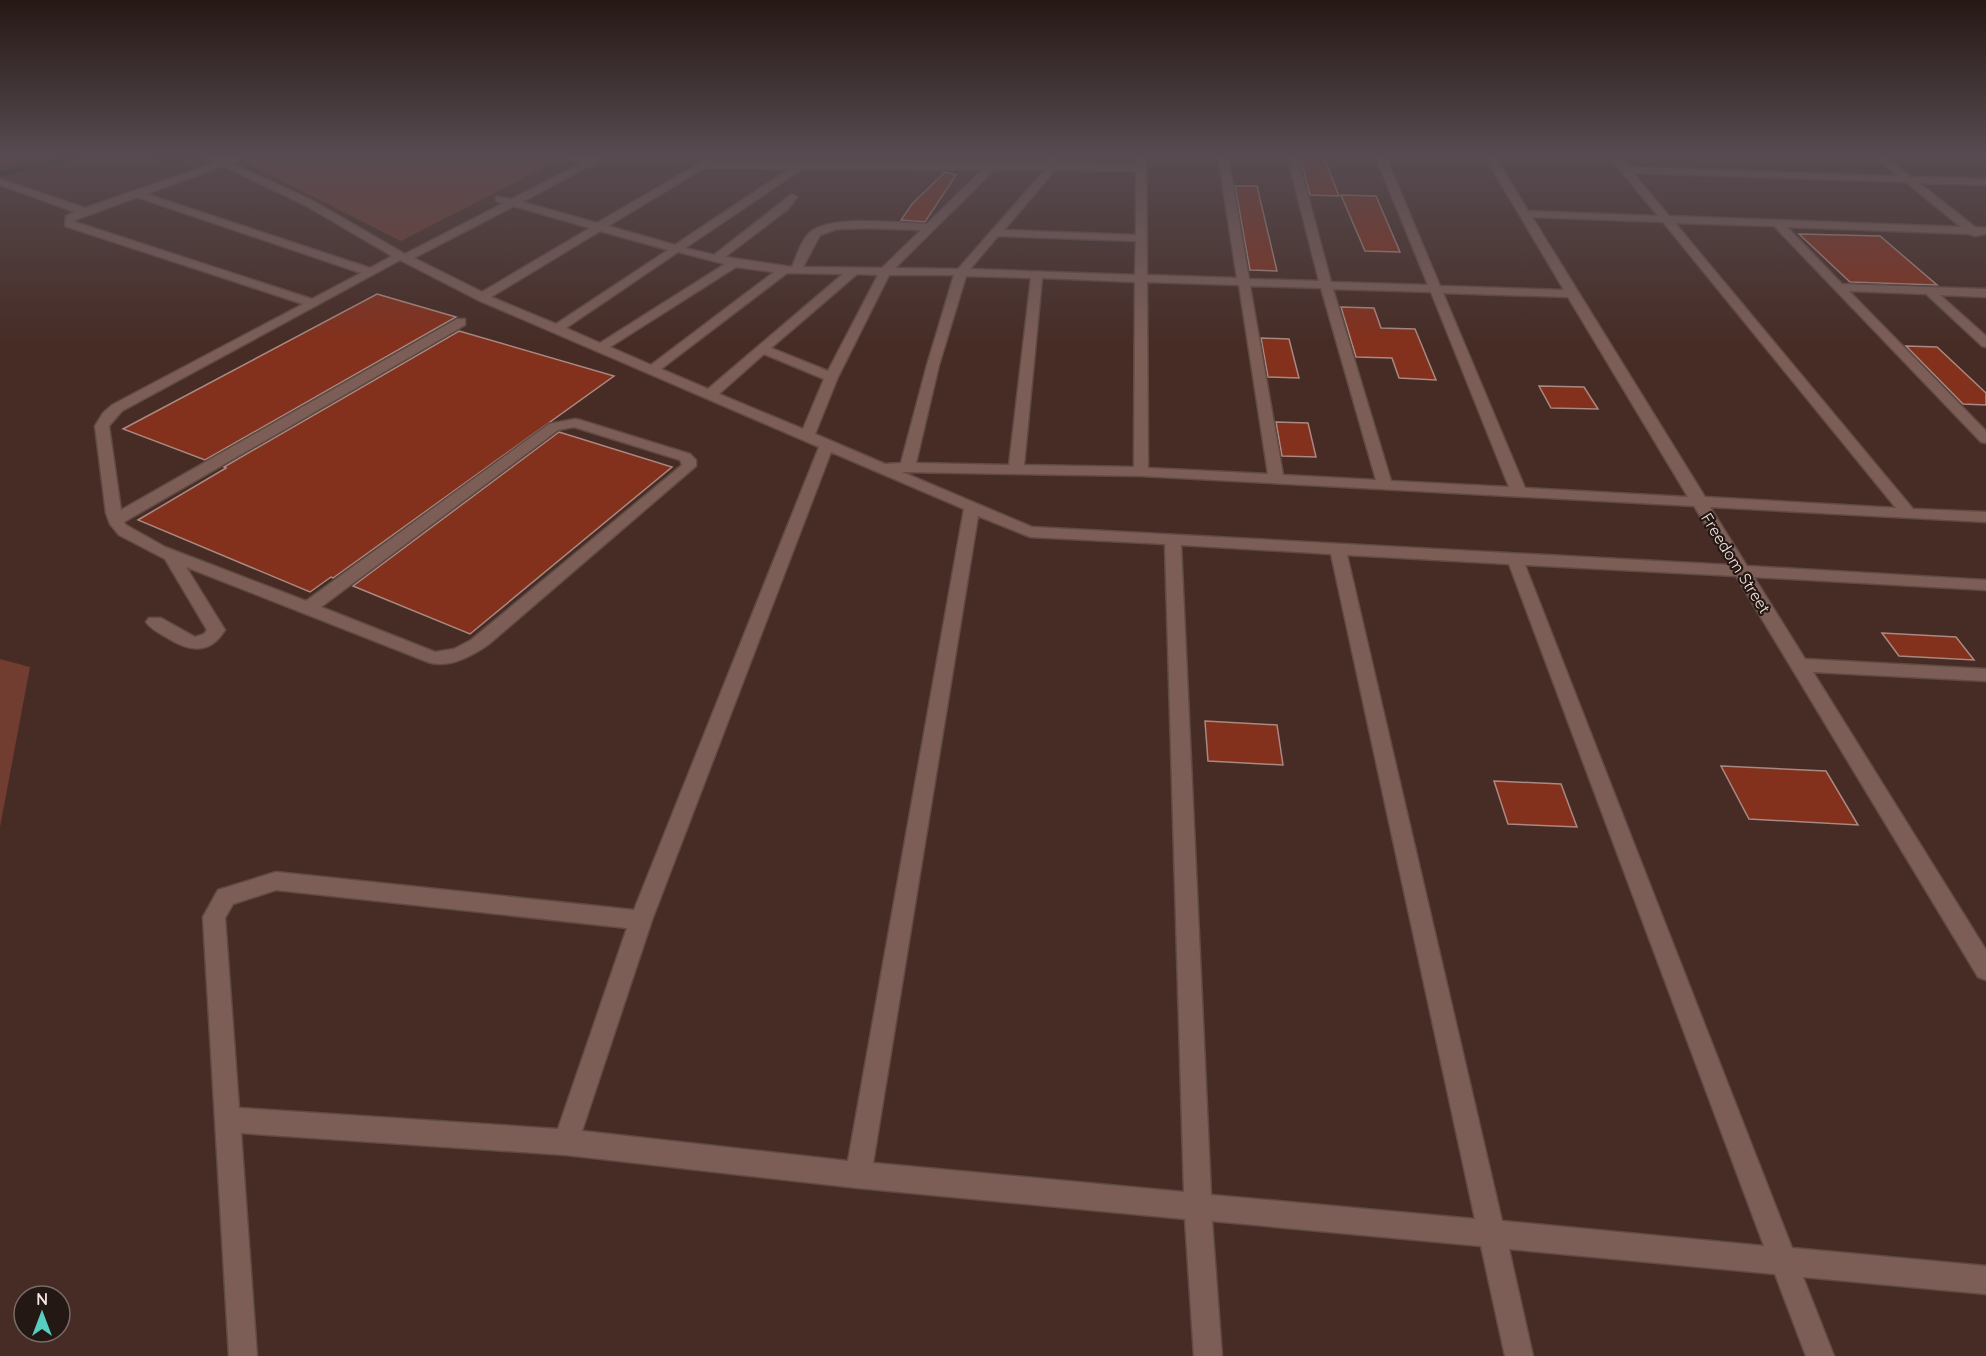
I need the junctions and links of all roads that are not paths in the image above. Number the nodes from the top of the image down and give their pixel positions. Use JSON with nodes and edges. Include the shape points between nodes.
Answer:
{"nodes":[{"id":1,"x":70,"y":218,"type":"edge"},
{"id":2,"x":210,"y":218,"type":"edge"},
{"id":3,"x":335,"y":218,"type":"edge"},
{"id":4,"x":467,"y":218,"type":"edge"},
{"id":5,"x":479,"y":218,"type":"edge"},
{"id":6,"x":572,"y":218,"type":"edge"},
{"id":7,"x":613,"y":218,"type":"edge"},
{"id":8,"x":722,"y":218,"type":"edge"},
{"id":9,"x":768,"y":218,"type":"edge"},
{"id":10,"x":937,"y":218,"type":"edge"},
{"id":11,"x":1007,"y":218,"type":"edge"},
{"id":12,"x":1142,"y":218,"type":"edge"},
{"id":13,"x":1234,"y":218,"type":"edge"},
{"id":14,"x":1309,"y":218,"type":"edge"},
{"id":15,"x":1406,"y":218,"type":"edge"},
{"id":16,"x":1528,"y":218,"type":"edge"},
{"id":17,"x":1644,"y":218,"type":"edge"},
{"id":18,"x":1957,"y":218,"type":"edge"},
{"id":19,"x":1664,"y":219,"type":"junction"},
{"id":20,"x":1777,"y":223,"type":"junction"},
{"id":21,"x":600,"y":226,"type":"junction"},
{"id":22,"x":929,"y":227,"type":"junction"},
{"id":23,"x":1972,"y":230,"type":"junction"},
{"id":24,"x":1986,"y":231,"type":"edge"},
{"id":25,"x":995,"y":232,"type":"junction"},
{"id":26,"x":1142,"y":238,"type":"junction"},
{"id":27,"x":1986,"y":241,"type":"edge"},
{"id":28,"x":678,"y":249,"type":"junction"},
{"id":29,"x":400,"y":256,"type":"junction"},
{"id":30,"x":717,"y":258,"type":"junction"},
{"id":31,"x":734,"y":263,"type":"junction"},
{"id":32,"x":790,"y":270,"type":"junction"},
{"id":33,"x":855,"y":270,"type":"junction"},
{"id":34,"x":886,"y":270,"type":"junction"},
{"id":35,"x":371,"y":272,"type":"junction"},
{"id":36,"x":961,"y":272,"type":"junction"},
{"id":37,"x":1036,"y":274,"type":"junction"},
{"id":38,"x":1142,"y":278,"type":"junction"},
{"id":39,"x":1245,"y":281,"type":"junction"},
{"id":40,"x":1326,"y":285,"type":"junction"},
{"id":41,"x":1839,"y":287,"type":"junction"},
{"id":42,"x":1436,"y":289,"type":"junction"},
{"id":43,"x":1929,"y":290,"type":"junction"},
{"id":44,"x":1986,"y":293,"type":"edge"},
{"id":45,"x":1572,"y":294,"type":"junction"},
{"id":46,"x":482,"y":297,"type":"junction"},
{"id":47,"x":313,"y":303,"type":"junction"},
{"id":48,"x":461,"y":322,"type":"dead end"},
{"id":49,"x":557,"y":329,"type":"junction"},
{"id":50,"x":1986,"y":343,"type":"edge"},
{"id":51,"x":600,"y":348,"type":"junction"},
{"id":52,"x":762,"y":349,"type":"junction"},
{"id":53,"x":652,"y":370,"type":"junction"},
{"id":54,"x":831,"y":377,"type":"junction"},
{"id":55,"x":710,"y":394,"type":"junction"},
{"id":56,"x":807,"y":436,"type":"junction"},
{"id":57,"x":1986,"y":439,"type":"edge"},
{"id":58,"x":827,"y":445,"type":"junction"},
{"id":59,"x":879,"y":467,"type":"junction"},
{"id":60,"x":907,"y":468,"type":"junction"},
{"id":61,"x":1016,"y":470,"type":"junction"},
{"id":62,"x":1141,"y":472,"type":"junction"},
{"id":63,"x":1276,"y":478,"type":"junction"},
{"id":64,"x":1384,"y":483,"type":"junction"},
{"id":65,"x":1518,"y":490,"type":"junction"},
{"id":66,"x":1699,"y":502,"type":"junction"},
{"id":67,"x":972,"y":507,"type":"junction"},
{"id":68,"x":1909,"y":513,"type":"junction"},
{"id":69,"x":1986,"y":517,"type":"edge"},
{"id":70,"x":116,"y":520,"type":"junction"},
{"id":71,"x":1173,"y":540,"type":"junction"},
{"id":72,"x":1338,"y":549,"type":"junction"},
{"id":73,"x":170,"y":553,"type":"junction"},
{"id":74,"x":1515,"y":559,"type":"junction"},
{"id":75,"x":1742,"y":572,"type":"junction"},
{"id":76,"x":1986,"y":585,"type":"edge"},
{"id":77,"x":308,"y":608,"type":"junction"},
{"id":78,"x":155,"y":622,"type":"dead end"},
{"id":79,"x":1800,"y":665,"type":"junction"},
{"id":80,"x":1986,"y":675,"type":"edge"},
{"id":81,"x":641,"y":920,"type":"junction"},
{"id":82,"x":1986,"y":970,"type":"edge"},
{"id":83,"x":227,"y":1120,"type":"junction"},
{"id":84,"x":566,"y":1142,"type":"junction"},
{"id":85,"x":858,"y":1175,"type":"junction"},
{"id":86,"x":1198,"y":1207,"type":"junction"},
{"id":87,"x":1492,"y":1234,"type":"junction"},
{"id":88,"x":1783,"y":1261,"type":"junction"},
{"id":89,"x":1986,"y":1280,"type":"edge"},
{"id":90,"x":243,"y":1356,"type":"edge"},
{"id":91,"x":1208,"y":1356,"type":"edge"},
{"id":92,"x":1519,"y":1356,"type":"edge"},
{"id":93,"x":1820,"y":1356,"type":"edge"}],
"edges":[{"from":1,"to":47,"type":"street","via":[[69,224]]},
{"from":2,"to":35,"type":"street"},
{"from":3,"to":29,"type":"street"},
{"from":4,"to":29,"type":"street"},
{"from":5,"to":29,"type":"street"},
{"from":6,"to":21,"type":"street"},
{"from":7,"to":21,"type":"street"},
{"from":8,"to":28,"type":"street"},
{"from":9,"to":30,"type":"street"},
{"from":10,"to":22,"type":"street"},
{"from":11,"to":25,"type":"street"},
{"from":12,"to":26,"type":"street"},
{"from":13,"to":39,"type":"street"},
{"from":14,"to":40,"type":"street"},
{"from":15,"to":42,"type":"street"},
{"from":16,"to":45,"type":"street","name":"Freedom Street"},
{"from":17,"to":19,"type":"street"},
{"from":18,"to":23,"type":"street"},
{"from":19,"to":20,"type":"street"},
{"from":19,"to":68,"type":"street"},
{"from":20,"to":23,"type":"street"},
{"from":20,"to":41,"type":"street"},
{"from":21,"to":28,"type":"street"},
{"from":21,"to":46,"type":"street"},
{"from":22,"to":32,"type":"street","via":[[825,228],[815,234]]},
{"from":22,"to":34,"type":"street"},
{"from":23,"to":24,"type":"street"},
{"from":23,"to":27,"type":"street"},
{"from":25,"to":26,"type":"street"},
{"from":25,"to":36,"type":"street"},
{"from":26,"to":38,"type":"street"},
{"from":28,"to":30,"type":"street"},
{"from":28,"to":49,"type":"street"},
{"from":29,"to":35,"type":"street"},
{"from":29,"to":46,"type":"street"},
{"from":30,"to":31,"type":"street"},
{"from":31,"to":32,"type":"street"},
{"from":31,"to":51,"type":"street"},
{"from":32,"to":33,"type":"street"},
{"from":32,"to":53,"type":"street"},
{"from":33,"to":34,"type":"street"},
{"from":33,"to":52,"type":"street"},
{"from":34,"to":36,"type":"street"},
{"from":34,"to":54,"type":"street"},
{"from":35,"to":47,"type":"street"},
{"from":36,"to":37,"type":"street"},
{"from":36,"to":60,"type":"street"},
{"from":37,"to":38,"type":"street"},
{"from":37,"to":61,"type":"street"},
{"from":38,"to":39,"type":"street"},
{"from":38,"to":62,"type":"street"},
{"from":39,"to":40,"type":"street"},
{"from":39,"to":63,"type":"street"},
{"from":40,"to":42,"type":"street"},
{"from":40,"to":64,"type":"street"},
{"from":41,"to":43,"type":"street"},
{"from":41,"to":57,"type":"street"},
{"from":42,"to":45,"type":"street"},
{"from":42,"to":65,"type":"street"},
{"from":43,"to":44,"type":"street"},
{"from":43,"to":50,"type":"street"},
{"from":45,"to":66,"type":"street","name":"Freedom Street"},
{"from":46,"to":49,"type":"street"},
{"from":47,"to":70,"type":"street","via":[[108,416],[102,426]]},
{"from":48,"to":70,"type":"street"},
{"from":49,"to":51,"type":"street"},
{"from":51,"to":53,"type":"street"},
{"from":52,"to":54,"type":"street"},
{"from":52,"to":55,"type":"street"},
{"from":53,"to":55,"type":"street"},
{"from":54,"to":56,"type":"street"},
{"from":55,"to":56,"type":"street"},
{"from":56,"to":58,"type":"street"},
{"from":58,"to":59,"type":"street"},
{"from":58,"to":81,"type":"street"},
{"from":59,"to":60,"type":"street"},
{"from":59,"to":67,"type":"street"},
{"from":60,"to":61,"type":"street"},
{"from":61,"to":62,"type":"street"},
{"from":62,"to":63,"type":"street"},
{"from":63,"to":64,"type":"street"},
{"from":64,"to":65,"type":"street"},
{"from":65,"to":66,"type":"street"},
{"from":66,"to":68,"type":"street"},
{"from":66,"to":75,"type":"street","name":"Freedom Street"},
{"from":67,"to":71,"type":"street","via":[[1030,532]]},
{"from":67,"to":85,"type":"street"},
{"from":68,"to":69,"type":"street"},
{"from":70,"to":73,"type":"street","via":[[125,532]]},
{"from":71,"to":72,"type":"street"},
{"from":71,"to":86,"type":"street"},
{"from":72,"to":74,"type":"street"},
{"from":72,"to":87,"type":"street"},
{"from":73,"to":77,"type":"street"},
{"from":73,"to":78,"type":"street","via":[[216,630],[205,642],[193,644]]},
{"from":74,"to":75,"type":"street"},
{"from":74,"to":88,"type":"street"},
{"from":75,"to":76,"type":"street"},
{"from":75,"to":79,"type":"street","name":"Freedom Street"},
{"from":77,"to":77,"type":"street","via":[[434,658],[450,658],[468,651],[689,466],[689,460],[575,423],[563,423]]},
{"from":79,"to":80,"type":"street"},
{"from":79,"to":82,"type":"street","name":"Freedom Street"},
{"from":81,"to":83,"type":"street","via":[[276,881],[226,897],[214,917]]},
{"from":81,"to":84,"type":"street"},
{"from":83,"to":84,"type":"street"},
{"from":83,"to":90,"type":"street"},
{"from":84,"to":85,"type":"street"},
{"from":85,"to":86,"type":"street"},
{"from":86,"to":87,"type":"street"},
{"from":86,"to":91,"type":"street"},
{"from":87,"to":88,"type":"street"},
{"from":87,"to":92,"type":"street"},
{"from":88,"to":89,"type":"street"},
{"from":88,"to":93,"type":"street"}]}
